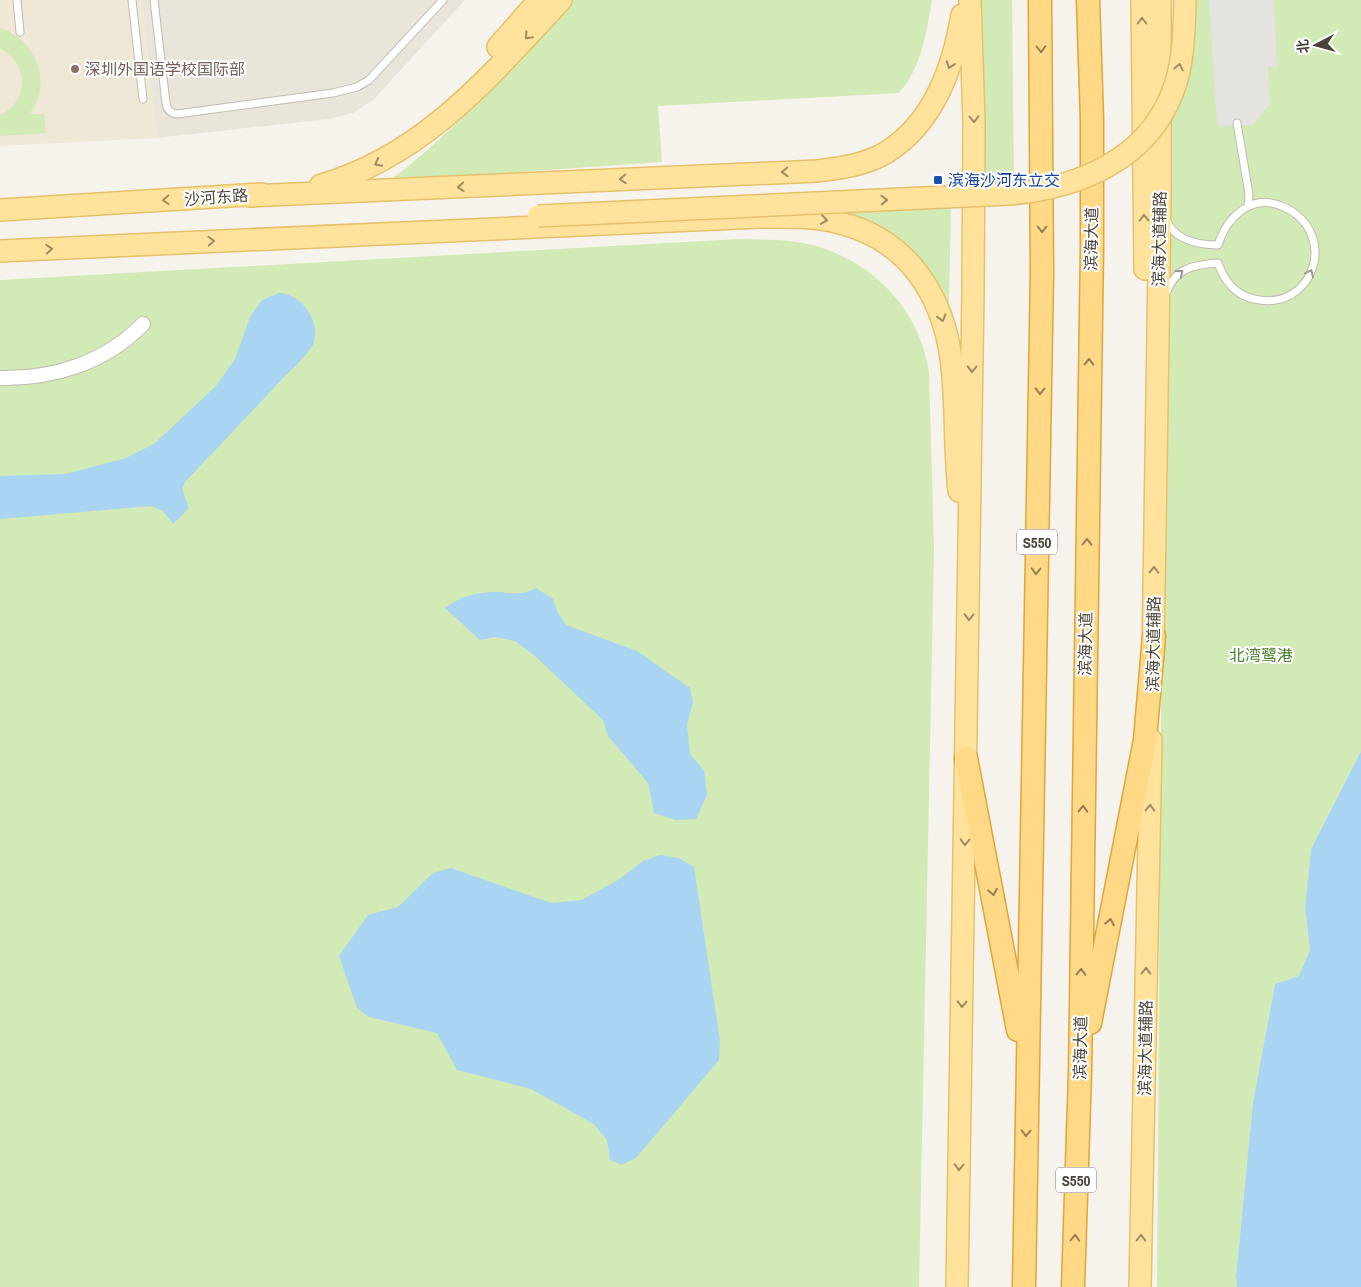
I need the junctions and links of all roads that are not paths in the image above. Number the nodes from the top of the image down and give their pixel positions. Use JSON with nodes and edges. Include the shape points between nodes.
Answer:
{"nodes":[{"id":1,"x":17,"y":0,"type":"edge"},
{"id":2,"x":132,"y":0,"type":"edge"},
{"id":3,"x":154,"y":0,"type":"edge"},
{"id":4,"x":443,"y":0,"type":"edge"},
{"id":5,"x":539,"y":0,"type":"edge"},
{"id":6,"x":561,"y":0,"type":"edge"},
{"id":7,"x":964,"y":0,"type":"edge"},
{"id":8,"x":970,"y":0,"type":"edge"},
{"id":9,"x":1040,"y":0,"type":"edge"},
{"id":10,"x":1088,"y":0,"type":"edge"},
{"id":11,"x":1142,"y":0,"type":"edge"},
{"id":12,"x":1160,"y":0,"type":"edge"},
{"id":13,"x":1185,"y":0,"type":"edge"},
{"id":14,"x":20,"y":32,"type":"dead end"},
{"id":15,"x":143,"y":99,"type":"dead end"},
{"id":16,"x":1237,"y":124,"type":"dead end"},
{"id":17,"x":419,"y":137,"type":"junction"},
{"id":18,"x":249,"y":196,"type":"junction"},
{"id":19,"x":1160,"y":203,"type":"junction"},
{"id":20,"x":1248,"y":206,"type":"junction"},
{"id":21,"x":0,"y":210,"type":"edge"},
{"id":22,"x":286,"y":238,"type":"junction"},
{"id":23,"x":0,"y":251,"type":"edge"},
{"id":24,"x":1158,"y":315,"type":"junction"},
{"id":25,"x":143,"y":324,"type":"dead end"},
{"id":26,"x":0,"y":378,"type":"edge"},
{"id":27,"x":1156,"y":407,"type":"junction"},
{"id":28,"x":970,"y":568,"type":"junction"},
{"id":29,"x":1154,"y":636,"type":"junction"},
{"id":30,"x":966,"y":758,"type":"junction"},
{"id":31,"x":1080,"y":1073,"type":"junction"},
{"id":32,"x":1027,"y":1084,"type":"junction"},
{"id":33,"x":957,"y":1287,"type":"edge"},
{"id":34,"x":1024,"y":1287,"type":"edge"},
{"id":35,"x":1073,"y":1287,"type":"edge"},
{"id":36,"x":1140,"y":1287,"type":"edge"}],
"edges":[{"from":1,"to":14,"type":"lane"},
{"from":2,"to":15,"type":"lane"},
{"from":3,"to":4,"type":"lane","via":[[167,109],[177,114],[357,87],[377,72]]},
{"from":5,"to":17,"type":"main road"},
{"from":6,"to":17,"type":"main road","one_way":true,"via":[[473,94]]},
{"from":7,"to":18,"type":"main road","one_way":true,"via":[[956,48],[927,114],[893,148],[864,162],[817,171]]},
{"from":8,"to":28,"type":"main road","one_way":true,"via":[[974,122]]},
{"from":9,"to":32,"type":"highway","number":"S550","one_way":true,"via":[[1042,273]]},
{"from":31,"to":10,"type":"highway","name":"滨海大道","number":"S550","one_way":true,"via":[[1092,246]]},
{"from":27,"to":11,"type":"main road","one_way":true,"via":[[1144,221]]},
{"from":12,"to":19,"type":"main road","name":"滨海大道辅路"},
{"from":22,"to":13,"type":"main road","one_way":true,"bridge":true,"via":[[378,226],[1009,194],[1060,187],[1110,165],[1135,145],[1164,112],[1181,62]]},
{"from":16,"to":20,"type":"lane","via":[[1249,194]]},
{"from":17,"to":18,"type":"main road","name":"沙河东路","one_way":true,"via":[[392,156],[343,179]]},
{"from":18,"to":21,"type":"main road","name":"沙河东路","one_way":true},
{"from":19,"to":20,"type":"lane","via":[[1168,225],[1182,237],[1202,245],[1218,245],[1223,229],[1233,215]]},
{"from":19,"to":24,"type":"main road","name":"滨海大道辅路"},
{"from":24,"to":20,"type":"lane","one_way":true,"via":[[1169,284],[1182,270],[1200,264],[1218,263],[1227,282],[1236,291],[1263,302],[1289,296],[1307,281],[1314,266],[1316,249],[1306,222],[1279,204]]},
{"from":23,"to":22,"type":"main road","one_way":true},
{"from":22,"to":28,"type":"main road","one_way":true,"via":[[760,217],[814,218],[861,229],[906,258],[931,290],[940,310],[951,360],[956,462]]},
{"from":24,"to":27,"type":"main road","name":"滨海大道辅路"},
{"from":25,"to":26,"type":"street","via":[[98,359],[44,375]]},
{"from":29,"to":27,"type":"main road","name":"滨海大道辅路","one_way":true},
{"from":28,"to":30,"type":"main road","one_way":true},
{"from":31,"to":29,"type":"highway","one_way":true,"via":[[1141,766]]},
{"from":36,"to":29,"type":"main road","name":"滨海大道辅路","one_way":true},
{"from":30,"to":32,"type":"highway","one_way":true},
{"from":30,"to":33,"type":"main road","one_way":true},
{"from":35,"to":31,"type":"highway","name":"滨海大道","number":"S550","one_way":true},
{"from":32,"to":34,"type":"highway","number":"S550","one_way":true}]}
